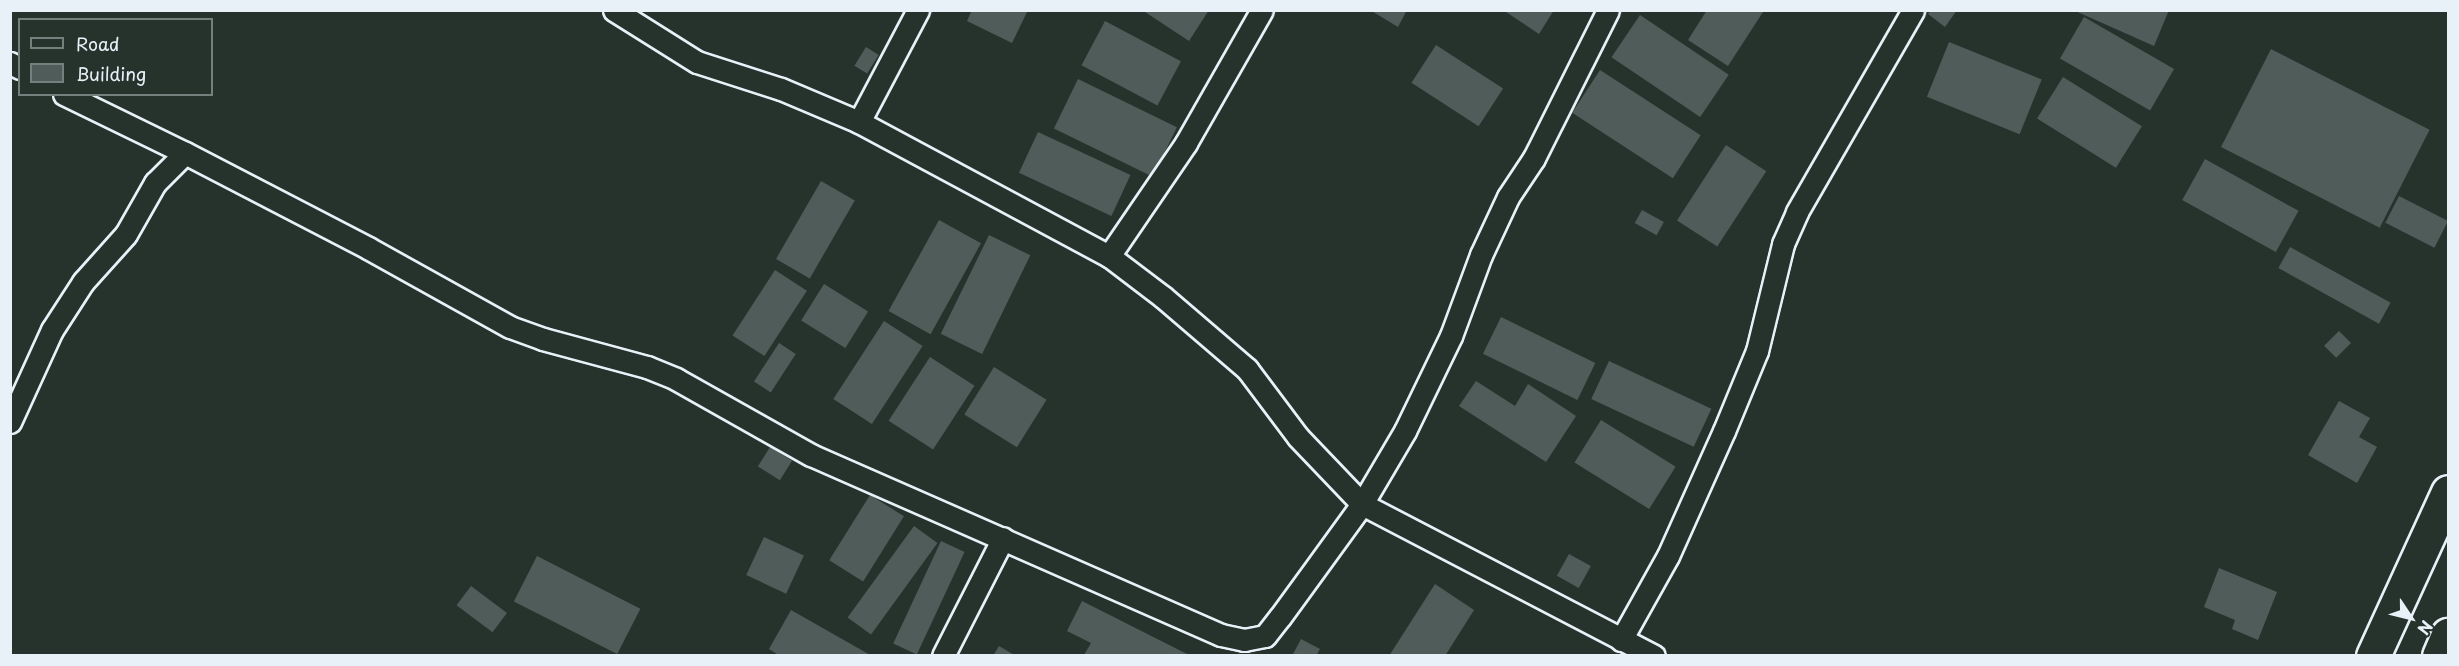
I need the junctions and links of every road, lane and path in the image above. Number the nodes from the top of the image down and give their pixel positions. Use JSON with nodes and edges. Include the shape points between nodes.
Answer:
{"nodes":[{"id":1,"x":614,"y":10,"type":"edge"},
{"id":2,"x":918,"y":10,"type":"edge"},
{"id":3,"x":1262,"y":10,"type":"edge"},
{"id":4,"x":1608,"y":10,"type":"edge"},
{"id":5,"x":1913,"y":10,"type":"edge"},
{"id":6,"x":68,"y":96,"type":"edge"},
{"id":7,"x":859,"y":122,"type":"junction"},
{"id":8,"x":185,"y":153,"type":"junction"},
{"id":9,"x":1109,"y":256,"type":"junction"},
{"id":10,"x":10,"y":422,"type":"edge"},
{"id":11,"x":2448,"y":492,"type":"edge"},
{"id":12,"x":1362,"y":504,"type":"junction"},
{"id":13,"x":1003,"y":538,"type":"junction"},
{"id":14,"x":2448,"y":635,"type":"edge"},
{"id":15,"x":1265,"y":636,"type":"junction"},
{"id":16,"x":1622,"y":640,"type":"junction"},
{"id":17,"x":943,"y":656,"type":"edge"},
{"id":18,"x":1256,"y":656,"type":"edge"},
{"id":19,"x":1654,"y":656,"type":"edge"},
{"id":20,"x":2373,"y":656,"type":"edge"},
{"id":21,"x":2439,"y":656,"type":"edge"}],
"edges":[{"from":1,"to":7,"type":"street","via":[[697,62],[781,89]]},
{"from":2,"to":7,"type":"street"},
{"from":3,"to":9,"type":"street","via":[[1186,143]]},
{"from":4,"to":12,"type":"street","via":[[1534,158],[1508,197],[1439,363]]},
{"from":5,"to":16,"type":"street","via":[[1797,212],[1783,244],[1757,351],[1668,556]]},
{"from":6,"to":8,"type":"street"},
{"from":7,"to":9,"type":"street"},
{"from":8,"to":10,"type":"street","via":[[155,183],[126,234],[83,282],[52,330]]},
{"from":8,"to":13,"type":"street","via":[[510,327],[676,379],[811,455]]},
{"from":9,"to":12,"type":"street","via":[[1247,369],[1298,437]]},
{"from":11,"to":20,"type":"main road"},
{"from":12,"to":15,"type":"street"},
{"from":12,"to":16,"type":"street"},
{"from":13,"to":15,"type":"street","via":[[1221,635],[1244,640]]},
{"from":13,"to":17,"type":"street"},
{"from":14,"to":21,"type":"main road"},
{"from":15,"to":18,"type":"street"},
{"from":16,"to":19,"type":"street"}]}
